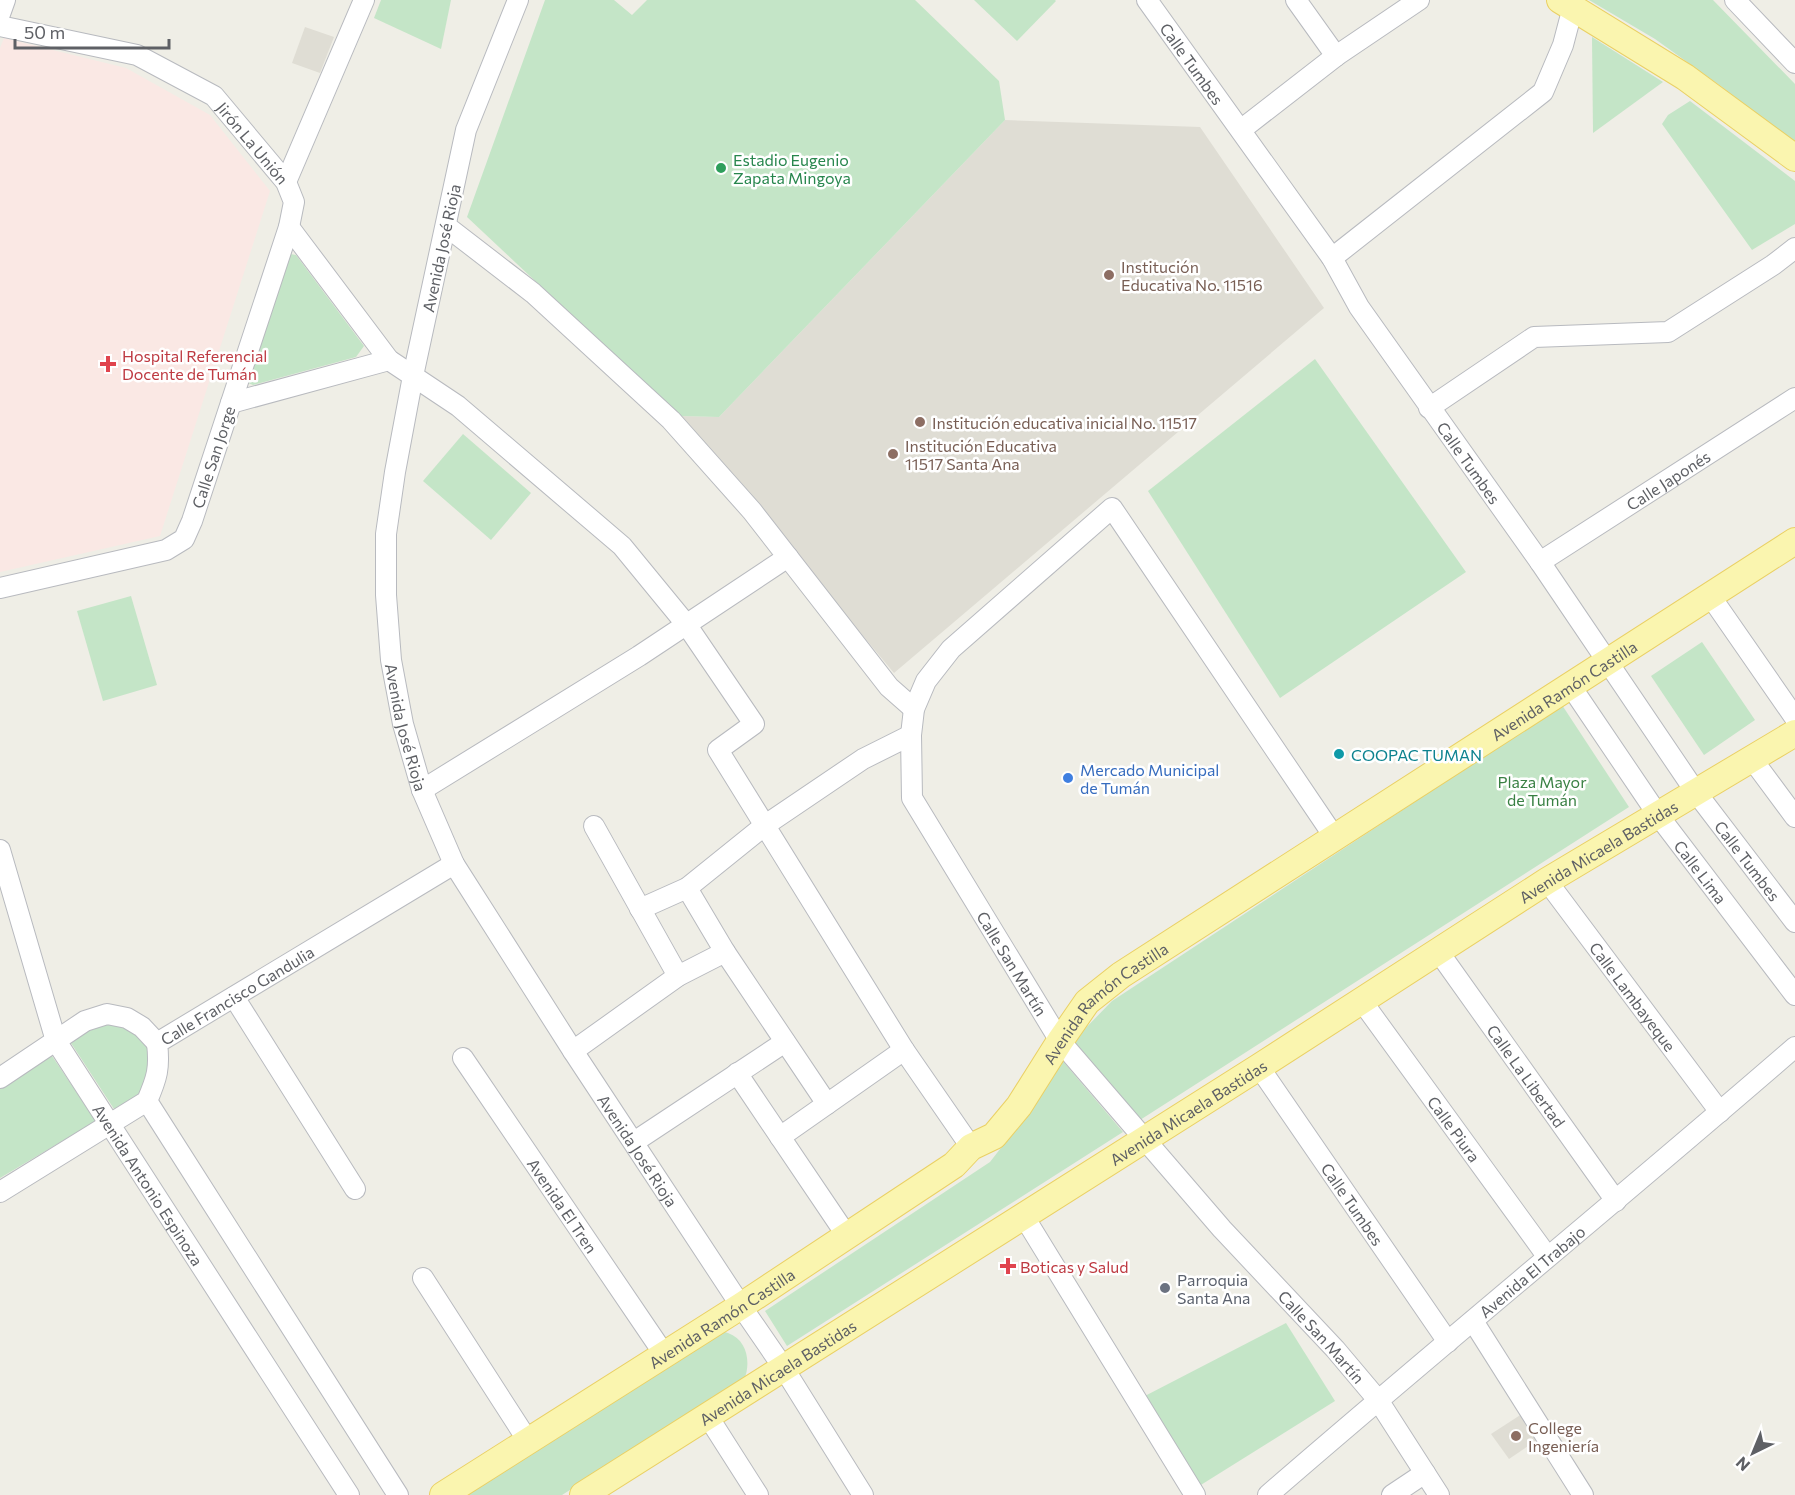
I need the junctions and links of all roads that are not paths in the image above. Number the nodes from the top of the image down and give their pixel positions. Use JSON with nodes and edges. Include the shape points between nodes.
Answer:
{"nodes":[{"id":1,"x":5,"y":0,"type":"edge"},
{"id":2,"x":364,"y":0,"type":"edge"},
{"id":3,"x":518,"y":0,"type":"edge"},
{"id":4,"x":1147,"y":0,"type":"edge"},
{"id":5,"x":1296,"y":0,"type":"edge"},
{"id":6,"x":1419,"y":0,"type":"edge"},
{"id":7,"x":1735,"y":0,"type":"edge"},
{"id":8,"x":1568,"y":2,"type":"edge"},
{"id":9,"x":0,"y":14,"type":"edge"},
{"id":10,"x":0,"y":26,"type":"edge"},
{"id":11,"x":1336,"y":56,"type":"junction"},
{"id":12,"x":1795,"y":63,"type":"edge"},
{"id":13,"x":1242,"y":129,"type":"junction"},
{"id":14,"x":1795,"y":158,"type":"edge"},
{"id":15,"x":286,"y":182,"type":"junction"},
{"id":16,"x":294,"y":202,"type":"joint"},
{"id":17,"x":446,"y":226,"type":"junction"},
{"id":18,"x":289,"y":227,"type":"junction"},
{"id":19,"x":1795,"y":248,"type":"edge"},
{"id":20,"x":1332,"y":258,"type":"junction"},
{"id":21,"x":390,"y":360,"type":"junction"},
{"id":22,"x":413,"y":376,"type":"junction"},
{"id":23,"x":1795,"y":398,"type":"edge"},
{"id":24,"x":231,"y":403,"type":"junction"},
{"id":25,"x":1429,"y":408,"type":"junction"},
{"id":26,"x":1795,"y":541,"type":"edge"},
{"id":27,"x":788,"y":557,"type":"junction"},
{"id":28,"x":1540,"y":562,"type":"junction"},
{"id":29,"x":0,"y":588,"type":"edge"},
{"id":30,"x":1711,"y":597,"type":"junction"},
{"id":31,"x":686,"y":624,"type":"junction"},
{"id":32,"x":1608,"y":660,"type":"junction"},
{"id":33,"x":1570,"y":685,"type":"junction"},
{"id":34,"x":914,"y":709,"type":"junction"},
{"id":35,"x":1795,"y":718,"type":"edge"},
{"id":36,"x":1795,"y":733,"type":"edge"},
{"id":37,"x":911,"y":735,"type":"junction"},
{"id":38,"x":1752,"y":759,"type":"junction"},
{"id":39,"x":422,"y":790,"type":"junction"},
{"id":40,"x":1695,"y":791,"type":"junction"},
{"id":41,"x":1658,"y":815,"type":"junction"},
{"id":42,"x":1795,"y":817,"type":"edge"},
{"id":43,"x":594,"y":826,"type":"dead end"},
{"id":44,"x":764,"y":826,"type":"junction"},
{"id":45,"x":1335,"y":838,"type":"junction"},
{"id":46,"x":0,"y":850,"type":"edge"},
{"id":47,"x":454,"y":864,"type":"junction"},
{"id":48,"x":1546,"y":881,"type":"junction"},
{"id":49,"x":687,"y":888,"type":"junction"},
{"id":50,"x":640,"y":909,"type":"junction"},
{"id":51,"x":1795,"y":922,"type":"edge"},
{"id":52,"x":1438,"y":951,"type":"junction"},
{"id":53,"x":725,"y":952,"type":"junction"},
{"id":54,"x":678,"y":976,"type":"junction"},
{"id":55,"x":1795,"y":996,"type":"edge"},
{"id":56,"x":234,"y":997,"type":"junction"},
{"id":57,"x":1361,"y":1000,"type":"junction"},
{"id":58,"x":56,"y":1041,"type":"junction"},
{"id":59,"x":1060,"y":1041,"type":"junction"},
{"id":60,"x":785,"y":1042,"type":"junction"},
{"id":61,"x":157,"y":1043,"type":"junction"},
{"id":62,"x":1795,"y":1047,"type":"edge"},
{"id":63,"x":904,"y":1050,"type":"junction"},
{"id":64,"x":573,"y":1051,"type":"junction"},
{"id":65,"x":463,"y":1058,"type":"dead end"},
{"id":66,"x":1258,"y":1067,"type":"junction"},
{"id":67,"x":737,"y":1073,"type":"junction"},
{"id":68,"x":0,"y":1078,"type":"edge"},
{"id":69,"x":147,"y":1101,"type":"junction"},
{"id":70,"x":827,"y":1104,"type":"junction"},
{"id":71,"x":1720,"y":1112,"type":"junction"},
{"id":72,"x":111,"y":1125,"type":"junction"},
{"id":73,"x":780,"y":1137,"type":"junction"},
{"id":74,"x":1145,"y":1139,"type":"junction"},
{"id":75,"x":634,"y":1142,"type":"junction"},
{"id":76,"x":971,"y":1147,"type":"junction"},
{"id":77,"x":355,"y":1189,"type":"dead end"},
{"id":78,"x":0,"y":1192,"type":"edge"},
{"id":79,"x":1616,"y":1201,"type":"junction"},
{"id":80,"x":1023,"y":1215,"type":"junction"},
{"id":81,"x":847,"y":1236,"type":"junction"},
{"id":82,"x":1547,"y":1256,"type":"junction"},
{"id":83,"x":423,"y":1278,"type":"dead end"},
{"id":84,"x":741,"y":1306,"type":"junction"},
{"id":85,"x":1473,"y":1321,"type":"junction"},
{"id":86,"x":1448,"y":1342,"type":"junction"},
{"id":87,"x":664,"y":1354,"type":"junction"},
{"id":88,"x":783,"y":1367,"type":"junction"},
{"id":89,"x":1378,"y":1400,"type":"junction"},
{"id":90,"x":707,"y":1415,"type":"junction"},
{"id":91,"x":528,"y":1441,"type":"junction"},
{"id":92,"x":1425,"y":1473,"type":"junction"},
{"id":93,"x":349,"y":1495,"type":"edge"},
{"id":94,"x":398,"y":1495,"type":"edge"},
{"id":95,"x":443,"y":1495,"type":"edge"},
{"id":96,"x":583,"y":1495,"type":"edge"},
{"id":97,"x":758,"y":1495,"type":"edge"},
{"id":98,"x":863,"y":1495,"type":"edge"},
{"id":99,"x":1195,"y":1495,"type":"edge"},
{"id":100,"x":1268,"y":1495,"type":"edge"},
{"id":101,"x":1392,"y":1495,"type":"edge"},
{"id":102,"x":1439,"y":1495,"type":"edge"},
{"id":103,"x":1583,"y":1495,"type":"edge"}],
"edges":[{"from":1,"to":9,"type":"street"},
{"from":2,"to":15,"type":"street"},
{"from":3,"to":17,"type":"street","name":"Avenida José Rioja","via":[[466,130]]},
{"from":4,"to":13,"type":"street","name":"Calle Tumbes"},
{"from":5,"to":11,"type":"street"},
{"from":6,"to":11,"type":"street"},
{"from":7,"to":12,"type":"street"},
{"from":8,"to":14,"type":"main road","via":[[1685,77]]},
{"from":8,"to":20,"type":"street","via":[[1563,45],[1543,92]]},
{"from":10,"to":15,"type":"street","name":"Jirón La Unión","via":[[137,55],[214,96]]},
{"from":11,"to":13,"type":"street"},
{"from":13,"to":20,"type":"street","name":"Calle Tumbes"},
{"from":15,"to":16,"type":"street","name":"Jirón La Unión"},
{"from":16,"to":18,"type":"street","name":"Calle San Jorge"},
{"from":17,"to":22,"type":"street","name":"Avenida José Rioja"},
{"from":17,"to":27,"type":"street","via":[[533,293],[671,420]]},
{"from":18,"to":21,"type":"street"},
{"from":18,"to":24,"type":"street","name":"Calle San Jorge"},
{"from":19,"to":25,"type":"street","via":[[1668,332],[1534,337]]},
{"from":20,"to":25,"type":"street","name":"Calle Tumbes","via":[[1359,307]]},
{"from":21,"to":22,"type":"street"},
{"from":21,"to":24,"type":"street"},
{"from":22,"to":31,"type":"street","via":[[458,406],[622,546]]},
{"from":22,"to":39,"type":"street","name":"Avenida José Rioja","via":[[386,534],[386,595],[391,660],[403,724]]},
{"from":23,"to":28,"type":"street","name":"Calle Japonés"},
{"from":24,"to":29,"type":"street","name":"Calle San Jorge","via":[[184,540],[166,550]]},
{"from":25,"to":28,"type":"street","name":"Calle Tumbes"},
{"from":26,"to":30,"type":"main road","name":"Avenida Ramón Castilla"},
{"from":27,"to":31,"type":"street"},
{"from":27,"to":34,"type":"street","via":[[889,687]]},
{"from":28,"to":32,"type":"street","name":"Calle Tumbes"},
{"from":30,"to":32,"type":"main road","name":"Avenida Ramón Castilla"},
{"from":30,"to":35,"type":"street"},
{"from":31,"to":39,"type":"street"},
{"from":31,"to":44,"type":"street","via":[[754,724],[718,750]]},
{"from":32,"to":33,"type":"main road","name":"Avenida Ramón Castilla"},
{"from":32,"to":40,"type":"street","name":"Calle Tumbes"},
{"from":33,"to":41,"type":"street","name":"Calle Lima"},
{"from":33,"to":45,"type":"main road","name":"Avenida Ramón Castilla"},
{"from":34,"to":37,"type":"street","name":"Calle San Martín"},
{"from":34,"to":45,"type":"street","name":"Calle San Martín","via":[[926,681],[951,649],[1112,508]]},
{"from":36,"to":38,"type":"main road","name":"Avenida Micaela Bastidas"},
{"from":37,"to":44,"type":"street","via":[[863,759]]},
{"from":37,"to":59,"type":"street","name":"Calle San Martín","via":[[912,798]]},
{"from":38,"to":40,"type":"main road","name":"Avenida Micaela Bastidas"},
{"from":38,"to":42,"type":"street"},
{"from":39,"to":47,"type":"street","name":"Avenida José Rioja"},
{"from":40,"to":41,"type":"main road","name":"Avenida Micaela Bastidas"},
{"from":40,"to":51,"type":"street","name":"Calle Tumbes"},
{"from":41,"to":48,"type":"main road","name":"Avenida Micaela Bastidas"},
{"from":41,"to":55,"type":"street","name":"Calle Lima"},
{"from":43,"to":50,"type":"street"},
{"from":44,"to":49,"type":"street"},
{"from":44,"to":63,"type":"street"},
{"from":45,"to":59,"type":"main road","name":"Avenida Ramón Castilla","via":[[1121,975],[1087,1002]]},
{"from":46,"to":58,"type":"street","name":"Avenida Antonio Espinoza"},
{"from":47,"to":56,"type":"street","name":"Calle Francisco Gandulia"},
{"from":47,"to":64,"type":"street","name":"Avenida José Rioja"},
{"from":48,"to":52,"type":"main road","name":"Avenida Micaela Bastidas"},
{"from":48,"to":71,"type":"street","name":"Calle Lambayeque"},
{"from":49,"to":50,"type":"street"},
{"from":49,"to":53,"type":"street"},
{"from":50,"to":54,"type":"street"},
{"from":52,"to":57,"type":"main road","name":"Avenida Micaela Bastidas"},
{"from":52,"to":79,"type":"street","name":"Calle La Libertad"},
{"from":53,"to":54,"type":"street"},
{"from":53,"to":60,"type":"street"},
{"from":54,"to":64,"type":"street"},
{"from":56,"to":61,"type":"street","name":"Calle Francisco Gandulia"},
{"from":56,"to":77,"type":"street"},
{"from":57,"to":66,"type":"main road","name":"Avenida Micaela Bastidas"},
{"from":57,"to":82,"type":"street","name":"Calle Piura"},
{"from":58,"to":61,"type":"street","via":[[85,1021],[107,1014],[127,1018]]},
{"from":58,"to":68,"type":"street"},
{"from":58,"to":72,"type":"street","name":"Avenida Antonio Espinoza"},
{"from":59,"to":74,"type":"street","name":"Calle San Martín"},
{"from":59,"to":76,"type":"main road","name":"Avenida Ramón Castilla","via":[[1019,1106],[994,1136]]},
{"from":60,"to":67,"type":"street"},
{"from":60,"to":70,"type":"street"},
{"from":61,"to":69,"type":"street","name":"Calle Francisco Gandulia","via":[[158,1071]]},
{"from":62,"to":71,"type":"street","name":"Avenida El Trabajo"},
{"from":63,"to":70,"type":"street"},
{"from":63,"to":76,"type":"street"},
{"from":64,"to":75,"type":"street","name":"Avenida José Rioja"},
{"from":65,"to":87,"type":"street","name":"Avenida El Tren"},
{"from":66,"to":74,"type":"main road","name":"Avenida Micaela Bastidas"},
{"from":66,"to":86,"type":"street","name":"Calle Tumbes"},
{"from":67,"to":73,"type":"street"},
{"from":67,"to":75,"type":"street"},
{"from":69,"to":72,"type":"street"},
{"from":69,"to":94,"type":"street"},
{"from":70,"to":73,"type":"street"},
{"from":71,"to":79,"type":"street","name":"Avenida El Trabajo"},
{"from":72,"to":78,"type":"street"},
{"from":72,"to":93,"type":"street","name":"Avenida Antonio Espinoza"},
{"from":73,"to":81,"type":"street"},
{"from":74,"to":80,"type":"main road","name":"Avenida Micaela Bastidas"},
{"from":74,"to":89,"type":"street","name":"Calle San Martín"},
{"from":75,"to":84,"type":"street","name":"Avenida José Rioja"},
{"from":76,"to":81,"type":"main road","name":"Avenida Ramón Castilla","via":[[954,1165]]},
{"from":79,"to":82,"type":"street","name":"Avenida El Trabajo"},
{"from":80,"to":88,"type":"main road","name":"Avenida Micaela Bastidas"},
{"from":80,"to":99,"type":"street"},
{"from":81,"to":84,"type":"main road","name":"Avenida Ramón Castilla"},
{"from":82,"to":85,"type":"street","name":"Avenida El Trabajo"},
{"from":83,"to":91,"type":"street"},
{"from":84,"to":87,"type":"main road","name":"Avenida Ramón Castilla"},
{"from":84,"to":88,"type":"street","name":"Avenida José Rioja"},
{"from":85,"to":86,"type":"street","name":"Avenida El Trabajo"},
{"from":85,"to":103,"type":"street"},
{"from":86,"to":89,"type":"street","name":"Avenida El Trabajo"},
{"from":87,"to":91,"type":"main road","name":"Avenida Ramón Castilla"},
{"from":88,"to":90,"type":"main road","name":"Avenida Micaela Bastidas"},
{"from":88,"to":98,"type":"street","name":"Avenida José Rioja"},
{"from":89,"to":92,"type":"street","name":"Calle San Martín"},
{"from":89,"to":100,"type":"street","name":"Avenida El Trabajo"},
{"from":90,"to":96,"type":"main road","name":"Avenida Micaela Bastidas"},
{"from":90,"to":97,"type":"street"},
{"from":91,"to":95,"type":"main road","name":"Avenida Ramón Castilla"},
{"from":92,"to":101,"type":"street"},
{"from":92,"to":102,"type":"street","name":"Calle San Martín"}]}
